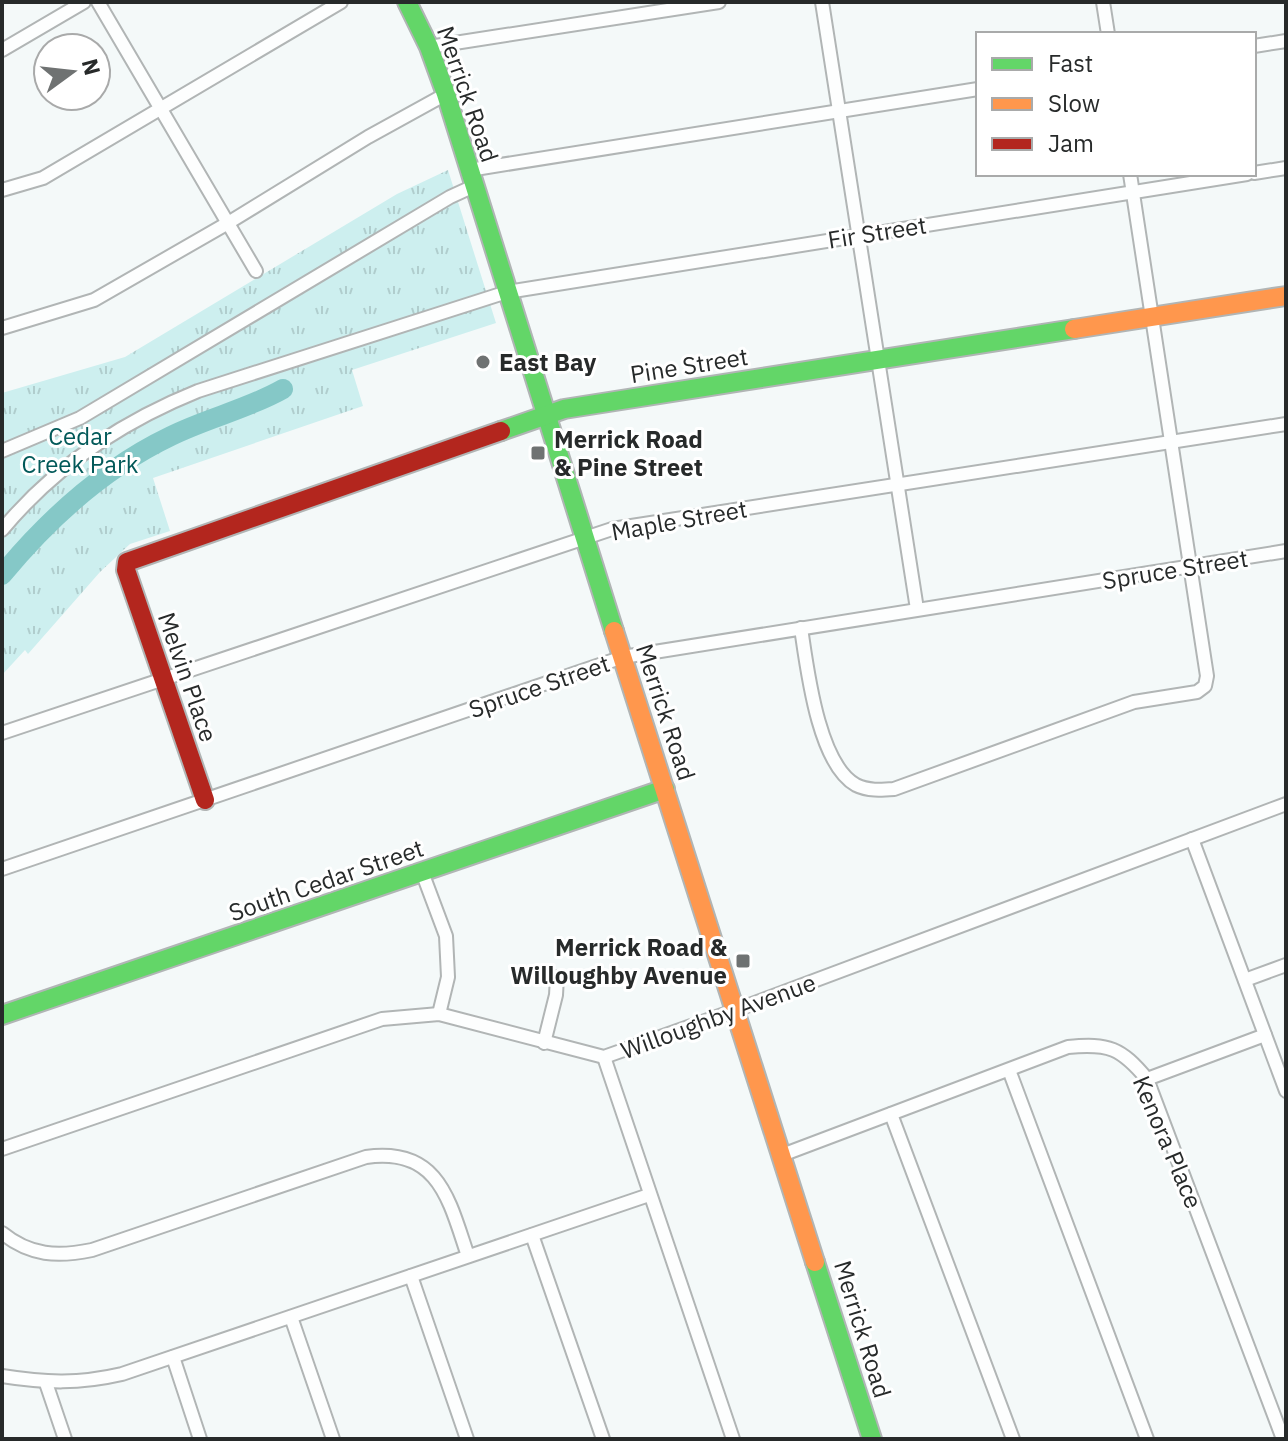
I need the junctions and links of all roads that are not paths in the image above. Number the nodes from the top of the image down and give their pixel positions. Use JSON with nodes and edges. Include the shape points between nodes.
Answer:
{"nodes":[{"id":1,"x":84,"y":2,"type":"edge"},
{"id":2,"x":98,"y":2,"type":"edge"},
{"id":3,"x":341,"y":2,"type":"edge"},
{"id":4,"x":407,"y":2,"type":"edge"},
{"id":5,"x":719,"y":2,"type":"edge"},
{"id":6,"x":822,"y":2,"type":"edge"},
{"id":7,"x":1103,"y":2,"type":"edge"},
{"id":8,"x":1108,"y":32,"type":"edge"},
{"id":9,"x":1286,"y":41,"type":"edge"},
{"id":10,"x":1256,"y":46,"type":"edge"},
{"id":11,"x":429,"y":47,"type":"junction"},
{"id":12,"x":2,"y":50,"type":"edge"},
{"id":13,"x":976,"y":89,"type":"edge"},
{"id":14,"x":446,"y":94,"type":"junction"},
{"id":15,"x":160,"y":109,"type":"junction"},
{"id":16,"x":839,"y":111,"type":"junction"},
{"id":17,"x":1286,"y":168,"type":"edge"},
{"id":18,"x":1256,"y":173,"type":"edge"},
{"id":19,"x":1130,"y":176,"type":"edge"},
{"id":20,"x":1234,"y":176,"type":"edge"},
{"id":21,"x":472,"y":178,"type":"junction"},
{"id":22,"x":2,"y":190,"type":"edge"},
{"id":23,"x":1133,"y":192,"type":"junction"},
{"id":24,"x":228,"y":223,"type":"junction"},
{"id":25,"x":859,"y":235,"type":"junction"},
{"id":26,"x":256,"y":271,"type":"dead end"},
{"id":27,"x":507,"y":292,"type":"junction"},
{"id":28,"x":1286,"y":296,"type":"edge"},
{"id":29,"x":1152,"y":317,"type":"junction"},
{"id":30,"x":2,"y":328,"type":"edge"},
{"id":31,"x":879,"y":360,"type":"junction"},
{"id":32,"x":546,"y":415,"type":"junction"},
{"id":33,"x":1286,"y":424,"type":"edge"},
{"id":34,"x":1172,"y":442,"type":"junction"},
{"id":35,"x":2,"y":451,"type":"edge"},
{"id":36,"x":898,"y":485,"type":"junction"},
{"id":37,"x":2,"y":530,"type":"edge"},
{"id":38,"x":585,"y":539,"type":"junction"},
{"id":39,"x":1286,"y":551,"type":"edge"},
{"id":40,"x":1192,"y":566,"type":"junction"},
{"id":41,"x":126,"y":570,"type":"joint"},
{"id":42,"x":917,"y":609,"type":"junction"},
{"id":43,"x":801,"y":628,"type":"junction"},
{"id":44,"x":623,"y":657,"type":"junction"},
{"id":45,"x":162,"y":679,"type":"junction"},
{"id":46,"x":2,"y":733,"type":"edge"},
{"id":47,"x":665,"y":789,"type":"junction"},
{"id":48,"x":205,"y":800,"type":"junction"},
{"id":49,"x":1286,"y":804,"type":"edge"},
{"id":50,"x":1192,"y":839,"type":"junction"},
{"id":51,"x":2,"y":869,"type":"edge"},
{"id":52,"x":422,"y":872,"type":"junction"},
{"id":53,"x":1286,"y":965,"type":"edge"},
{"id":54,"x":557,"y":977,"type":"dead end"},
{"id":55,"x":1245,"y":980,"type":"junction"},
{"id":56,"x":736,"y":1010,"type":"junction"},
{"id":57,"x":439,"y":1014,"type":"junction"},
{"id":58,"x":2,"y":1015,"type":"edge"},
{"id":59,"x":1265,"y":1035,"type":"junction"},
{"id":60,"x":544,"y":1043,"type":"junction"},
{"id":61,"x":604,"y":1057,"type":"junction"},
{"id":62,"x":1009,"y":1070,"type":"junction"},
{"id":63,"x":1147,"y":1079,"type":"junction"},
{"id":64,"x":1286,"y":1091,"type":"edge"},
{"id":65,"x":891,"y":1114,"type":"junction"},
{"id":66,"x":2,"y":1149,"type":"edge"},
{"id":67,"x":782,"y":1155,"type":"junction"},
{"id":68,"x":649,"y":1195,"type":"junction"},
{"id":69,"x":2,"y":1233,"type":"edge"},
{"id":70,"x":532,"y":1235,"type":"junction"},
{"id":71,"x":468,"y":1256,"type":"junction"},
{"id":72,"x":411,"y":1276,"type":"junction"},
{"id":73,"x":291,"y":1317,"type":"junction"},
{"id":74,"x":173,"y":1357,"type":"junction"},
{"id":75,"x":2,"y":1376,"type":"edge"},
{"id":76,"x":46,"y":1383,"type":"junction"},
{"id":77,"x":65,"y":1439,"type":"edge"},
{"id":78,"x":200,"y":1439,"type":"edge"},
{"id":79,"x":333,"y":1439,"type":"edge"},
{"id":80,"x":467,"y":1439,"type":"edge"},
{"id":81,"x":603,"y":1439,"type":"edge"},
{"id":82,"x":733,"y":1439,"type":"edge"},
{"id":83,"x":872,"y":1439,"type":"edge"},
{"id":84,"x":1013,"y":1439,"type":"edge"},
{"id":85,"x":1147,"y":1439,"type":"edge"},
{"id":86,"x":1283,"y":1439,"type":"edge"}],
"edges":[{"from":1,"to":12,"type":"street"},
{"from":2,"to":15,"type":"street"},
{"from":3,"to":15,"type":"street"},
{"from":4,"to":11,"type":"street","name":"Merrick Road"},
{"from":5,"to":11,"type":"street"},
{"from":6,"to":16,"type":"street"},
{"from":7,"to":8,"type":"street"},
{"from":9,"to":10,"type":"street"},
{"from":11,"to":14,"type":"street","name":"Merrick Road"},
{"from":13,"to":16,"type":"street"},
{"from":14,"to":21,"type":"street","name":"Merrick Road"},
{"from":14,"to":24,"type":"street"},
{"from":15,"to":22,"type":"street","via":[[43,178]]},
{"from":15,"to":24,"type":"street"},
{"from":16,"to":21,"type":"street"},
{"from":16,"to":25,"type":"street"},
{"from":17,"to":18,"type":"street"},
{"from":19,"to":23,"type":"street"},
{"from":20,"to":23,"type":"street","name":"Fir Street"},
{"from":21,"to":27,"type":"street","name":"Merrick Road"},
{"from":21,"to":35,"type":"street","via":[[450,197],[80,418]]},
{"from":23,"to":25,"type":"street","name":"Fir Street"},
{"from":23,"to":29,"type":"street"},
{"from":24,"to":26,"type":"street"},
{"from":24,"to":30,"type":"street","via":[[94,300]]},
{"from":25,"to":27,"type":"street","name":"Fir Street"},
{"from":25,"to":31,"type":"street"},
{"from":27,"to":32,"type":"street","name":"Merrick Road"},
{"from":27,"to":37,"type":"street","name":"Fir Street","via":[[160,406],[67,463]]},
{"from":28,"to":29,"type":"street","name":"Pine Street"},
{"from":29,"to":31,"type":"street","name":"Pine Street"},
{"from":29,"to":34,"type":"street"},
{"from":31,"to":32,"type":"street","name":"Pine Street"},
{"from":31,"to":36,"type":"street"},
{"from":32,"to":38,"type":"street","name":"Merrick Road"},
{"from":32,"to":41,"type":"street","name":"Pine Street","via":[[133,559]]},
{"from":33,"to":34,"type":"street","name":"Maple Street"},
{"from":34,"to":36,"type":"street","name":"Maple Street"},
{"from":34,"to":40,"type":"street"},
{"from":36,"to":38,"type":"street","name":"Maple Street","via":[[612,529]]},
{"from":36,"to":42,"type":"street"},
{"from":38,"to":44,"type":"street","name":"Merrick Road"},
{"from":38,"to":45,"type":"street","name":"Maple Street"},
{"from":39,"to":40,"type":"street","name":"Spruce Street"},
{"from":40,"to":42,"type":"street","name":"Spruce Street"},
{"from":40,"to":43,"type":"street","via":[[1207,676],[1197,692],[1134,702],[894,789],[857,786],[833,762],[810,693]]},
{"from":41,"to":45,"type":"street","name":"Melvin Place"},
{"from":42,"to":43,"type":"street","name":"Spruce Street"},
{"from":43,"to":44,"type":"street","name":"Spruce Street"},
{"from":44,"to":47,"type":"street","name":"Merrick Road"},
{"from":44,"to":48,"type":"street","name":"Spruce Street"},
{"from":45,"to":46,"type":"street","name":"Maple Street"},
{"from":45,"to":48,"type":"street","name":"Melvin Place"},
{"from":47,"to":52,"type":"street","name":"South Cedar Street"},
{"from":47,"to":56,"type":"street","name":"Merrick Road"},
{"from":48,"to":51,"type":"street","name":"Spruce Street"},
{"from":49,"to":50,"type":"street","name":"Willoughby Avenue"},
{"from":50,"to":55,"type":"street"},
{"from":50,"to":56,"type":"street","name":"Willoughby Avenue"},
{"from":52,"to":57,"type":"street","via":[[446,936],[448,977]]},
{"from":52,"to":58,"type":"street","name":"South Cedar Street"},
{"from":53,"to":55,"type":"street"},
{"from":54,"to":60,"type":"street"},
{"from":55,"to":59,"type":"street"},
{"from":56,"to":61,"type":"street","name":"Willoughby Avenue"},
{"from":56,"to":67,"type":"street","name":"Merrick Road"},
{"from":57,"to":60,"type":"street","name":"Willoughby Avenue"},
{"from":57,"to":66,"type":"street","name":"Willoughby Avenue","via":[[382,1019]]},
{"from":59,"to":63,"type":"street"},
{"from":59,"to":64,"type":"street"},
{"from":60,"to":61,"type":"street","name":"Willoughby Avenue"},
{"from":61,"to":68,"type":"street"},
{"from":62,"to":63,"type":"street","name":"Kenora Place","via":[[1068,1047],[1096,1044],[1128,1056]]},
{"from":62,"to":65,"type":"street","name":"Kenora Place"},
{"from":62,"to":85,"type":"street"},
{"from":63,"to":86,"type":"street","name":"Kenora Place"},
{"from":65,"to":67,"type":"street","name":"Kenora Place"},
{"from":65,"to":84,"type":"street"},
{"from":67,"to":83,"type":"street","name":"Merrick Road"},
{"from":68,"to":70,"type":"street"},
{"from":68,"to":82,"type":"street"},
{"from":69,"to":71,"type":"street","via":[[41,1254],[65,1256],[366,1157],[389,1154],[432,1173],[446,1193]]},
{"from":70,"to":71,"type":"street"},
{"from":70,"to":81,"type":"street"},
{"from":71,"to":72,"type":"street"},
{"from":72,"to":73,"type":"street"},
{"from":72,"to":80,"type":"street"},
{"from":73,"to":74,"type":"street"},
{"from":73,"to":79,"type":"street"},
{"from":74,"to":76,"type":"street","via":[[101,1379]]},
{"from":74,"to":78,"type":"street"},
{"from":75,"to":76,"type":"street"},
{"from":76,"to":77,"type":"street"}]}
